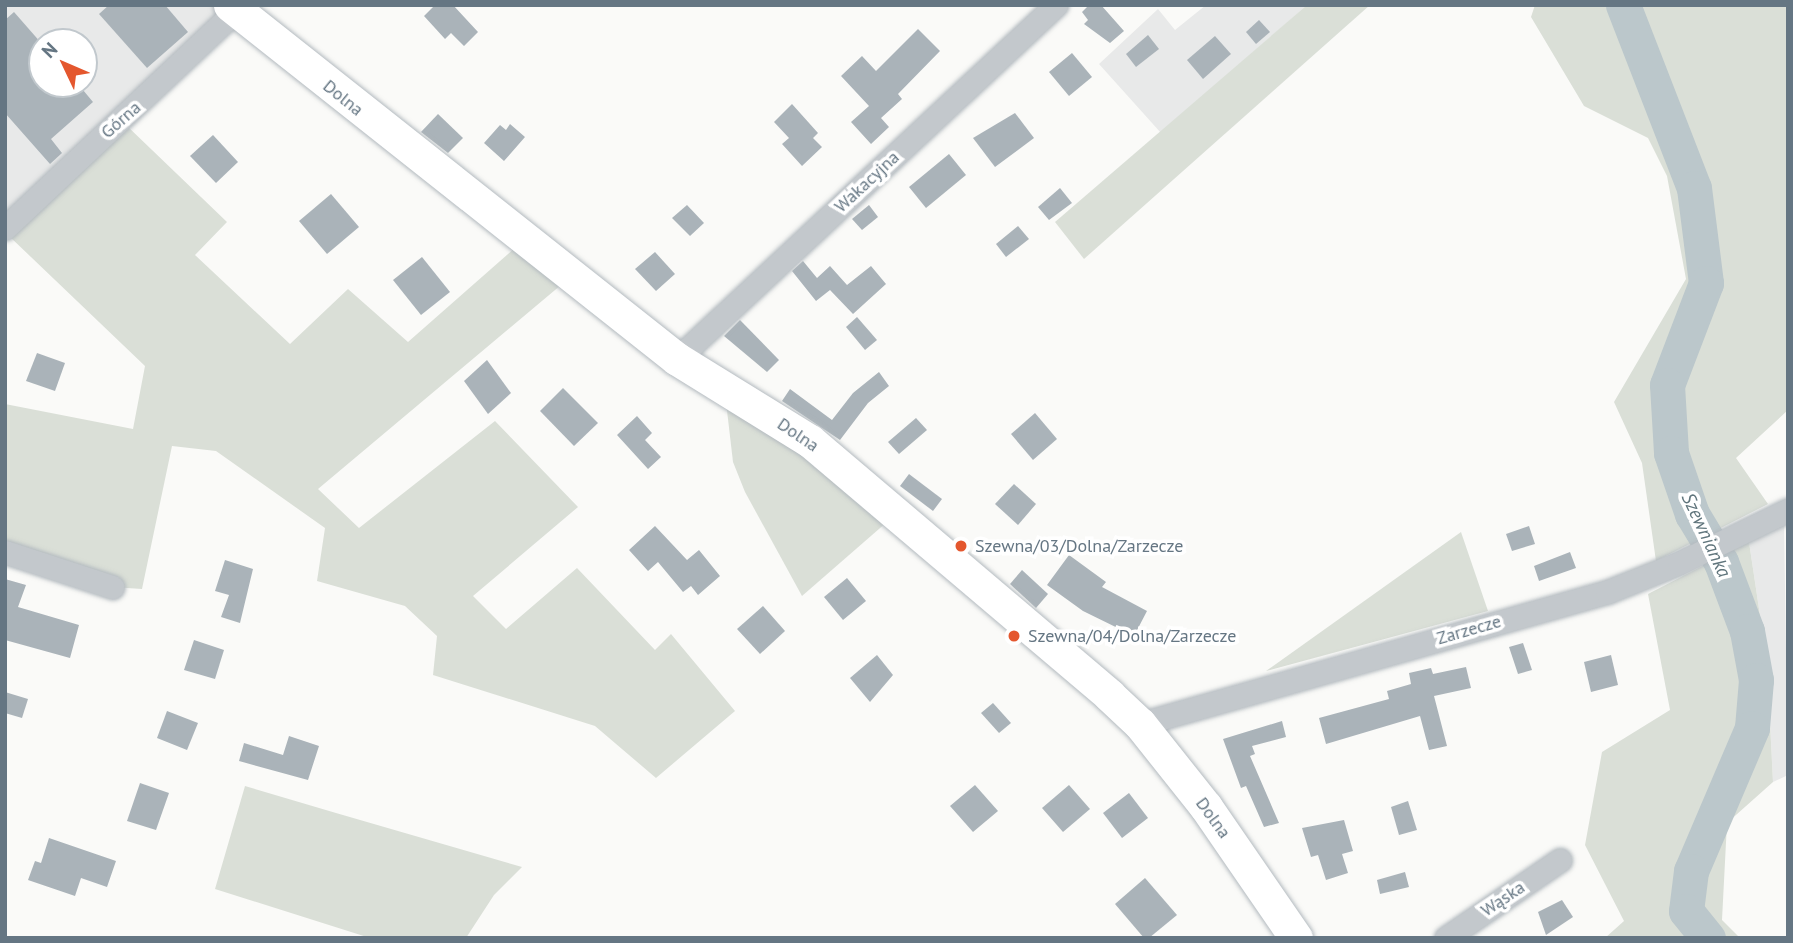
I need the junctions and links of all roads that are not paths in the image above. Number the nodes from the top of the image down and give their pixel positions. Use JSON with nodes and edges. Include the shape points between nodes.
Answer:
{"nodes":[{"id":1,"x":1056,"y":5,"type":"edge"},
{"id":2,"x":233,"y":8,"type":"edge"},
{"id":3,"x":5,"y":228,"type":"edge"},
{"id":4,"x":677,"y":359,"type":"junction"},
{"id":5,"x":1786,"y":513,"type":"edge"},
{"id":6,"x":5,"y":552,"type":"edge"},
{"id":7,"x":112,"y":587,"type":"dead end"},
{"id":8,"x":1140,"y":724,"type":"junction"},
{"id":9,"x":1560,"y":860,"type":"dead end"},
{"id":10,"x":1296,"y":938,"type":"edge"},
{"id":11,"x":1446,"y":938,"type":"edge"}],
"edges":[{"from":1,"to":4,"type":"street","name":"Wakacyjna"},
{"from":2,"to":3,"type":"street","name":"Górna"},
{"from":2,"to":4,"type":"street","name":"Dolna"},
{"from":4,"to":8,"type":"street","name":"Dolna","via":[[810,441]]},
{"from":5,"to":8,"type":"street","name":"Zarzecze","via":[[1607,592]]},
{"from":6,"to":7,"type":"street"},
{"from":8,"to":10,"type":"street","name":"Dolna","via":[[1206,807]]},
{"from":9,"to":11,"type":"street","name":"Wąska"}]}
